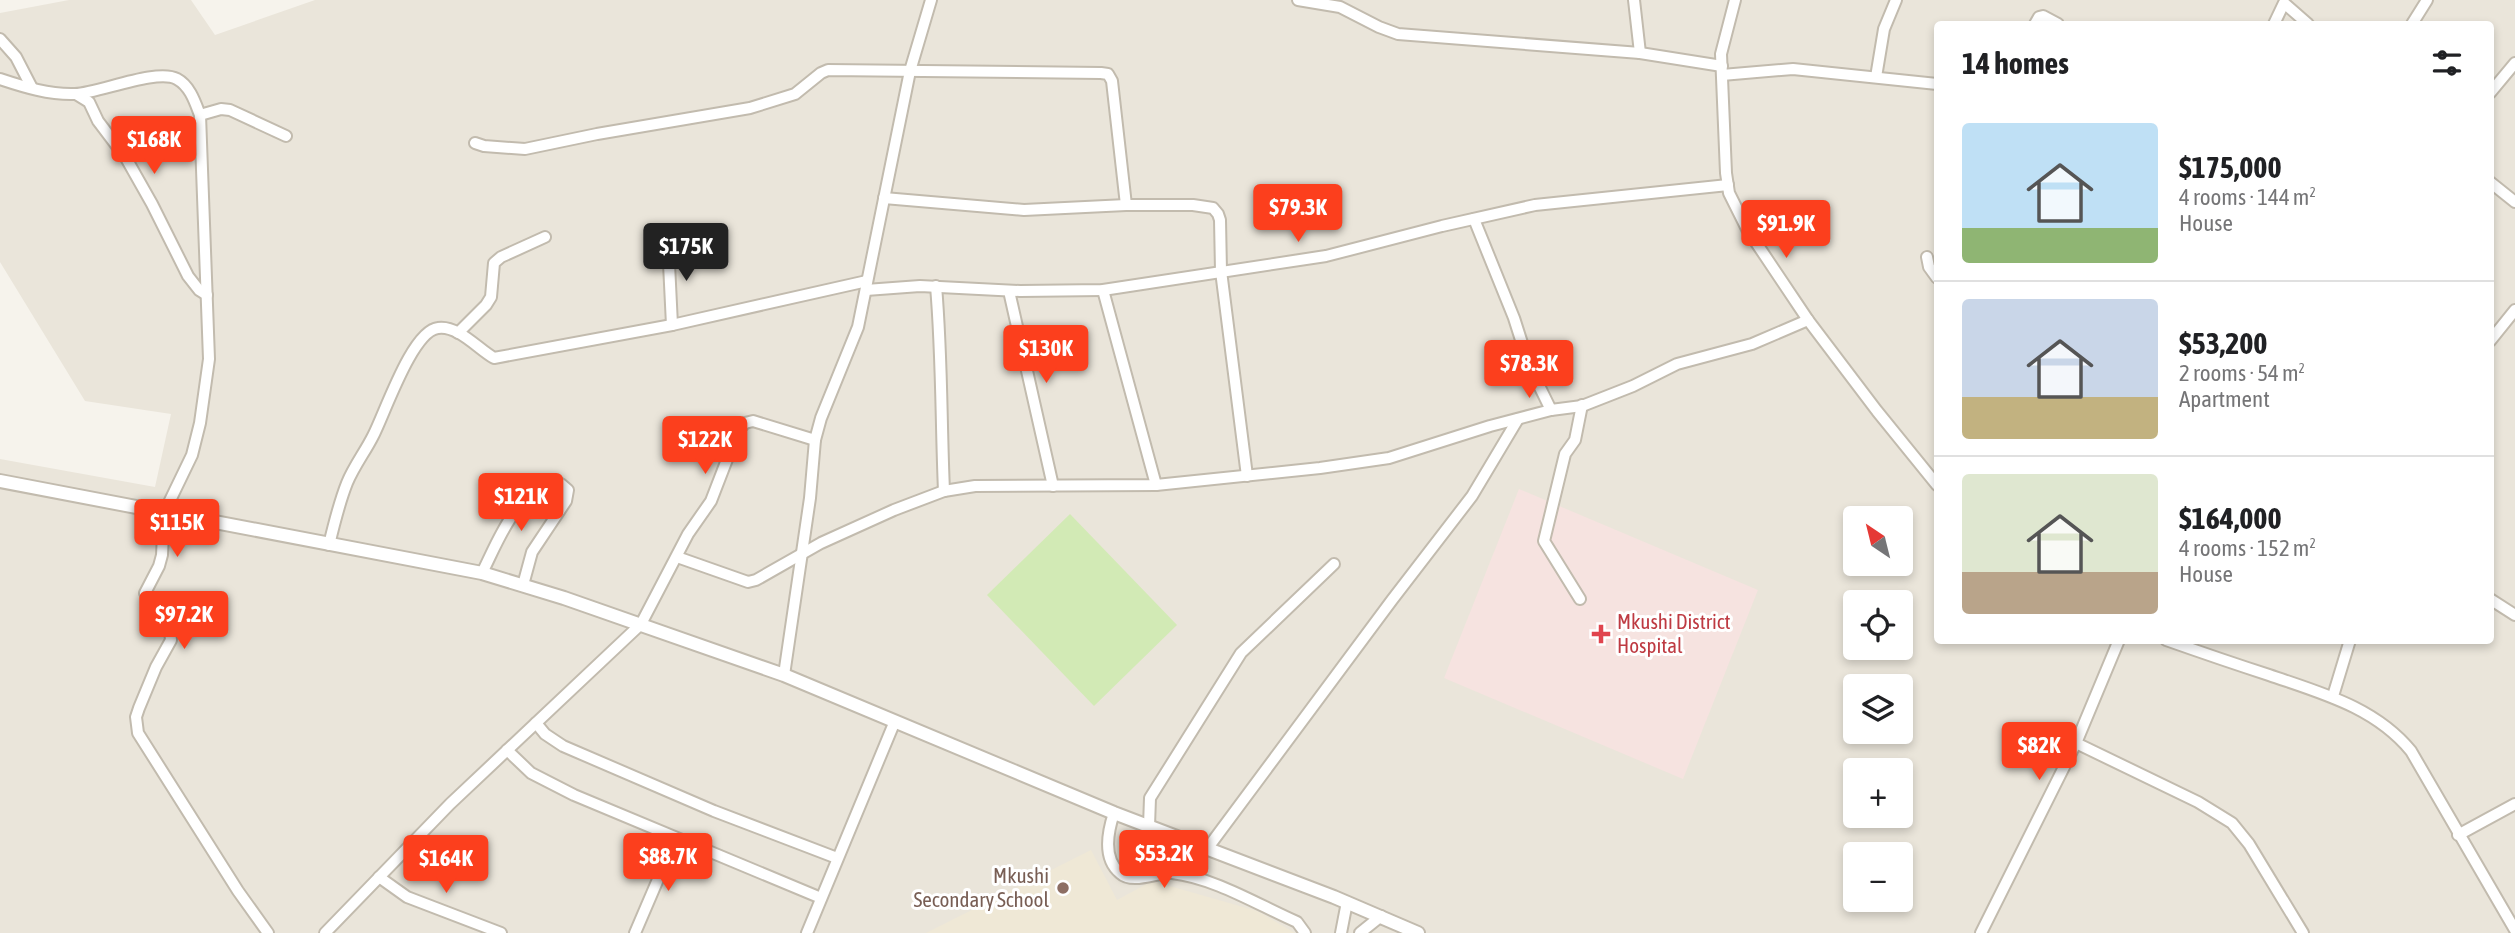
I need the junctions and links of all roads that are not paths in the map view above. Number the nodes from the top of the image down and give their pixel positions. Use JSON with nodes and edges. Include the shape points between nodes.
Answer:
{"nodes":[{"id":1,"x":930,"y":0,"type":"edge"},
{"id":2,"x":1298,"y":0,"type":"edge"},
{"id":3,"x":1634,"y":0,"type":"edge"},
{"id":4,"x":1735,"y":0,"type":"edge"},
{"id":5,"x":1896,"y":0,"type":"edge"},
{"id":6,"x":2427,"y":0,"type":"edge"},
{"id":7,"x":2285,"y":1,"type":"edge"},
{"id":8,"x":2037,"y":21,"type":"edge"},
{"id":9,"x":2052,"y":21,"type":"edge"},
{"id":10,"x":2275,"y":21,"type":"edge"},
{"id":11,"x":2305,"y":21,"type":"edge"},
{"id":12,"x":2414,"y":21,"type":"edge"},
{"id":13,"x":0,"y":39,"type":"edge"},
{"id":14,"x":1640,"y":53,"type":"junction"},
{"id":15,"x":2515,"y":63,"type":"edge"},
{"id":16,"x":1722,"y":70,"type":"junction"},
{"id":17,"x":910,"y":71,"type":"junction"},
{"id":18,"x":1877,"y":77,"type":"junction"},
{"id":19,"x":0,"y":79,"type":"edge"},
{"id":20,"x":1934,"y":84,"type":"edge"},
{"id":21,"x":32,"y":88,"type":"junction"},
{"id":22,"x":2494,"y":88,"type":"edge"},
{"id":23,"x":76,"y":94,"type":"junction"},
{"id":24,"x":200,"y":115,"type":"junction"},
{"id":25,"x":286,"y":136,"type":"dead end"},
{"id":26,"x":475,"y":143,"type":"dead end"},
{"id":27,"x":1728,"y":185,"type":"junction"},
{"id":28,"x":2494,"y":185,"type":"edge"},
{"id":29,"x":884,"y":198,"type":"junction"},
{"id":30,"x":2515,"y":202,"type":"edge"},
{"id":31,"x":1126,"y":205,"type":"junction"},
{"id":32,"x":1474,"y":219,"type":"junction"},
{"id":33,"x":545,"y":237,"type":"dead end"},
{"id":34,"x":668,"y":243,"type":"dead end"},
{"id":35,"x":1927,"y":257,"type":"dead end"},
{"id":36,"x":1221,"y":271,"type":"junction"},
{"id":37,"x":1934,"y":274,"type":"edge"},
{"id":38,"x":866,"y":286,"type":"junction"},
{"id":39,"x":936,"y":286,"type":"junction"},
{"id":40,"x":1102,"y":290,"type":"junction"},
{"id":41,"x":1009,"y":291,"type":"junction"},
{"id":42,"x":207,"y":295,"type":"junction"},
{"id":43,"x":2515,"y":310,"type":"edge"},
{"id":44,"x":1808,"y":320,"type":"junction"},
{"id":45,"x":672,"y":325,"type":"junction"},
{"id":46,"x":458,"y":333,"type":"junction"},
{"id":47,"x":2494,"y":336,"type":"edge"},
{"id":48,"x":1583,"y":405,"type":"junction"},
{"id":49,"x":1551,"y":410,"type":"junction"},
{"id":50,"x":1518,"y":419,"type":"junction"},
{"id":51,"x":815,"y":440,"type":"junction"},
{"id":52,"x":1247,"y":476,"type":"junction"},
{"id":53,"x":0,"y":481,"type":"edge"},
{"id":54,"x":1934,"y":481,"type":"edge"},
{"id":55,"x":1156,"y":485,"type":"junction"},
{"id":56,"x":1053,"y":486,"type":"junction"},
{"id":57,"x":944,"y":491,"type":"junction"},
{"id":58,"x":164,"y":513,"type":"junction"},
{"id":59,"x":329,"y":545,"type":"junction"},
{"id":60,"x":802,"y":555,"type":"junction"},
{"id":61,"x":677,"y":557,"type":"junction"},
{"id":62,"x":1334,"y":564,"type":"dead end"},
{"id":63,"x":482,"y":573,"type":"junction"},
{"id":64,"x":523,"y":586,"type":"junction"},
{"id":65,"x":1580,"y":599,"type":"dead end"},
{"id":66,"x":2494,"y":602,"type":"edge"},
{"id":67,"x":2515,"y":615,"type":"edge"},
{"id":68,"x":640,"y":624,"type":"junction"},
{"id":69,"x":2117,"y":644,"type":"edge"},
{"id":70,"x":2178,"y":644,"type":"edge"},
{"id":71,"x":2349,"y":644,"type":"edge"},
{"id":72,"x":784,"y":675,"type":"junction"},
{"id":73,"x":2333,"y":696,"type":"junction"},
{"id":74,"x":895,"y":721,"type":"junction"},
{"id":75,"x":536,"y":723,"type":"junction"},
{"id":76,"x":2076,"y":743,"type":"junction"},
{"id":77,"x":508,"y":750,"type":"junction"},
{"id":78,"x":2515,"y":804,"type":"edge"},
{"id":79,"x":1114,"y":813,"type":"junction"},
{"id":80,"x":1149,"y":825,"type":"junction"},
{"id":81,"x":2458,"y":835,"type":"junction"},
{"id":82,"x":689,"y":842,"type":"junction"},
{"id":83,"x":1207,"y":849,"type":"junction"},
{"id":84,"x":836,"y":858,"type":"junction"},
{"id":85,"x":379,"y":877,"type":"junction"},
{"id":86,"x":821,"y":898,"type":"junction"},
{"id":87,"x":1347,"y":902,"type":"junction"},
{"id":88,"x":1381,"y":916,"type":"junction"},
{"id":89,"x":2515,"y":930,"type":"edge"},
{"id":90,"x":1984,"y":932,"type":"edge"},
{"id":91,"x":268,"y":933,"type":"edge"},
{"id":92,"x":325,"y":933,"type":"edge"},
{"id":93,"x":501,"y":933,"type":"edge"},
{"id":94,"x":635,"y":933,"type":"edge"},
{"id":95,"x":807,"y":933,"type":"edge"},
{"id":96,"x":1305,"y":933,"type":"edge"},
{"id":97,"x":1341,"y":933,"type":"edge"},
{"id":98,"x":1360,"y":933,"type":"edge"},
{"id":99,"x":1418,"y":933,"type":"edge"},
{"id":100,"x":2303,"y":933,"type":"edge"}],
"edges":[{"from":1,"to":17,"type":"street"},
{"from":2,"to":14,"type":"street","via":[[1340,7],[1398,34]]},
{"from":3,"to":14,"type":"street"},
{"from":4,"to":16,"type":"street","via":[[1721,54]]},
{"from":5,"to":18,"type":"street","via":[[1884,29]]},
{"from":6,"to":12,"type":"street"},
{"from":7,"to":10,"type":"street"},
{"from":7,"to":11,"type":"street"},
{"from":8,"to":9,"type":"street","via":[[2043,16]]},
{"from":13,"to":21,"type":"street","via":[[16,57]]},
{"from":14,"to":16,"type":"street"},
{"from":15,"to":22,"type":"street"},
{"from":16,"to":18,"type":"street","via":[[1793,69]]},
{"from":16,"to":27,"type":"street"},
{"from":17,"to":26,"type":"street","via":[[828,71],[795,94],[750,108],[525,149]]},
{"from":17,"to":29,"type":"street"},
{"from":17,"to":31,"type":"street","via":[[1108,74]]},
{"from":18,"to":20,"type":"street"},
{"from":19,"to":21,"type":"street"},
{"from":21,"to":23,"type":"street"},
{"from":23,"to":24,"type":"street","via":[[169,76],[193,96]]},
{"from":23,"to":42,"type":"street","via":[[89,102],[126,158],[188,276]]},
{"from":24,"to":25,"type":"street","via":[[230,110]]},
{"from":24,"to":42,"type":"street"},
{"from":27,"to":32,"type":"street","via":[[1535,205]]},
{"from":27,"to":44,"type":"street","via":[[1747,229]]},
{"from":28,"to":30,"type":"street"},
{"from":29,"to":31,"type":"street","via":[[1024,210]]},
{"from":29,"to":38,"type":"street"},
{"from":31,"to":36,"type":"street","via":[[1213,208],[1220,220]]},
{"from":32,"to":36,"type":"street","via":[[1326,256]]},
{"from":32,"to":49,"type":"street","via":[[1529,365]]},
{"from":33,"to":46,"type":"street","via":[[494,263],[491,298]]},
{"from":34,"to":45,"type":"street"},
{"from":35,"to":37,"type":"street"},
{"from":36,"to":40,"type":"street"},
{"from":36,"to":52,"type":"street"},
{"from":38,"to":39,"type":"street"},
{"from":38,"to":45,"type":"street"},
{"from":38,"to":51,"type":"street","via":[[858,327]]},
{"from":39,"to":41,"type":"street"},
{"from":39,"to":57,"type":"street"},
{"from":40,"to":41,"type":"street"},
{"from":40,"to":55,"type":"street"},
{"from":41,"to":56,"type":"street"},
{"from":42,"to":58,"type":"street","via":[[209,359],[200,423],[192,455]]},
{"from":43,"to":47,"type":"street"},
{"from":44,"to":48,"type":"street","via":[[1752,344],[1677,364]]},
{"from":44,"to":54,"type":"street"},
{"from":45,"to":46,"type":"street","via":[[494,358]]},
{"from":46,"to":59,"type":"street","via":[[434,328],[412,354],[348,480]]},
{"from":48,"to":49,"type":"street"},
{"from":48,"to":65,"type":"street","via":[[1575,440],[1565,454],[1544,541]]},
{"from":49,"to":50,"type":"street"},
{"from":50,"to":52,"type":"street","via":[[1389,458]]},
{"from":50,"to":83,"type":"street","via":[[1472,496]]},
{"from":51,"to":60,"type":"street"},
{"from":51,"to":61,"type":"street","via":[[753,421],[745,423],[711,501]]},
{"from":52,"to":55,"type":"street"},
{"from":53,"to":58,"type":"street"},
{"from":55,"to":56,"type":"street"},
{"from":56,"to":57,"type":"street","via":[[975,486]]},
{"from":57,"to":60,"type":"street"},
{"from":58,"to":59,"type":"street"},
{"from":58,"to":91,"type":"street","via":[[159,566],[145,593],[171,640],[139,708],[136,726]]},
{"from":59,"to":63,"type":"street"},
{"from":60,"to":61,"type":"street","via":[[748,582]]},
{"from":60,"to":72,"type":"street"},
{"from":61,"to":68,"type":"street"},
{"from":62,"to":80,"type":"street","via":[[1241,653],[1150,798]]},
{"from":63,"to":64,"type":"street"},
{"from":63,"to":64,"type":"street","via":[[524,500],[561,484],[568,490],[566,501],[532,552]]},
{"from":64,"to":68,"type":"street"},
{"from":66,"to":67,"type":"street"},
{"from":68,"to":72,"type":"street"},
{"from":68,"to":75,"type":"street"},
{"from":69,"to":76,"type":"street"},
{"from":70,"to":73,"type":"street"},
{"from":71,"to":73,"type":"street"},
{"from":72,"to":74,"type":"street"},
{"from":73,"to":81,"type":"street","via":[[2397,734]]},
{"from":74,"to":79,"type":"street"},
{"from":74,"to":84,"type":"street"},
{"from":75,"to":77,"type":"street"},
{"from":75,"to":84,"type":"street","via":[[563,746]]},
{"from":76,"to":90,"type":"street"},
{"from":76,"to":100,"type":"street","via":[[2232,823]]},
{"from":77,"to":82,"type":"street","via":[[522,766],[546,781]]},
{"from":77,"to":85,"type":"street"},
{"from":78,"to":81,"type":"street"},
{"from":79,"to":80,"type":"street"},
{"from":79,"to":96,"type":"street","via":[[1108,846],[1119,873],[1127,878],[1170,873],[1194,878],[1297,922]]},
{"from":80,"to":83,"type":"street"},
{"from":81,"to":89,"type":"street"},
{"from":82,"to":86,"type":"street"},
{"from":82,"to":94,"type":"street","via":[[667,856]]},
{"from":83,"to":87,"type":"street"},
{"from":84,"to":86,"type":"street"},
{"from":85,"to":92,"type":"street"},
{"from":85,"to":93,"type":"street","via":[[407,897]]},
{"from":86,"to":95,"type":"street"},
{"from":87,"to":88,"type":"street"},
{"from":87,"to":97,"type":"street"},
{"from":88,"to":98,"type":"street"},
{"from":88,"to":99,"type":"street"}]}
